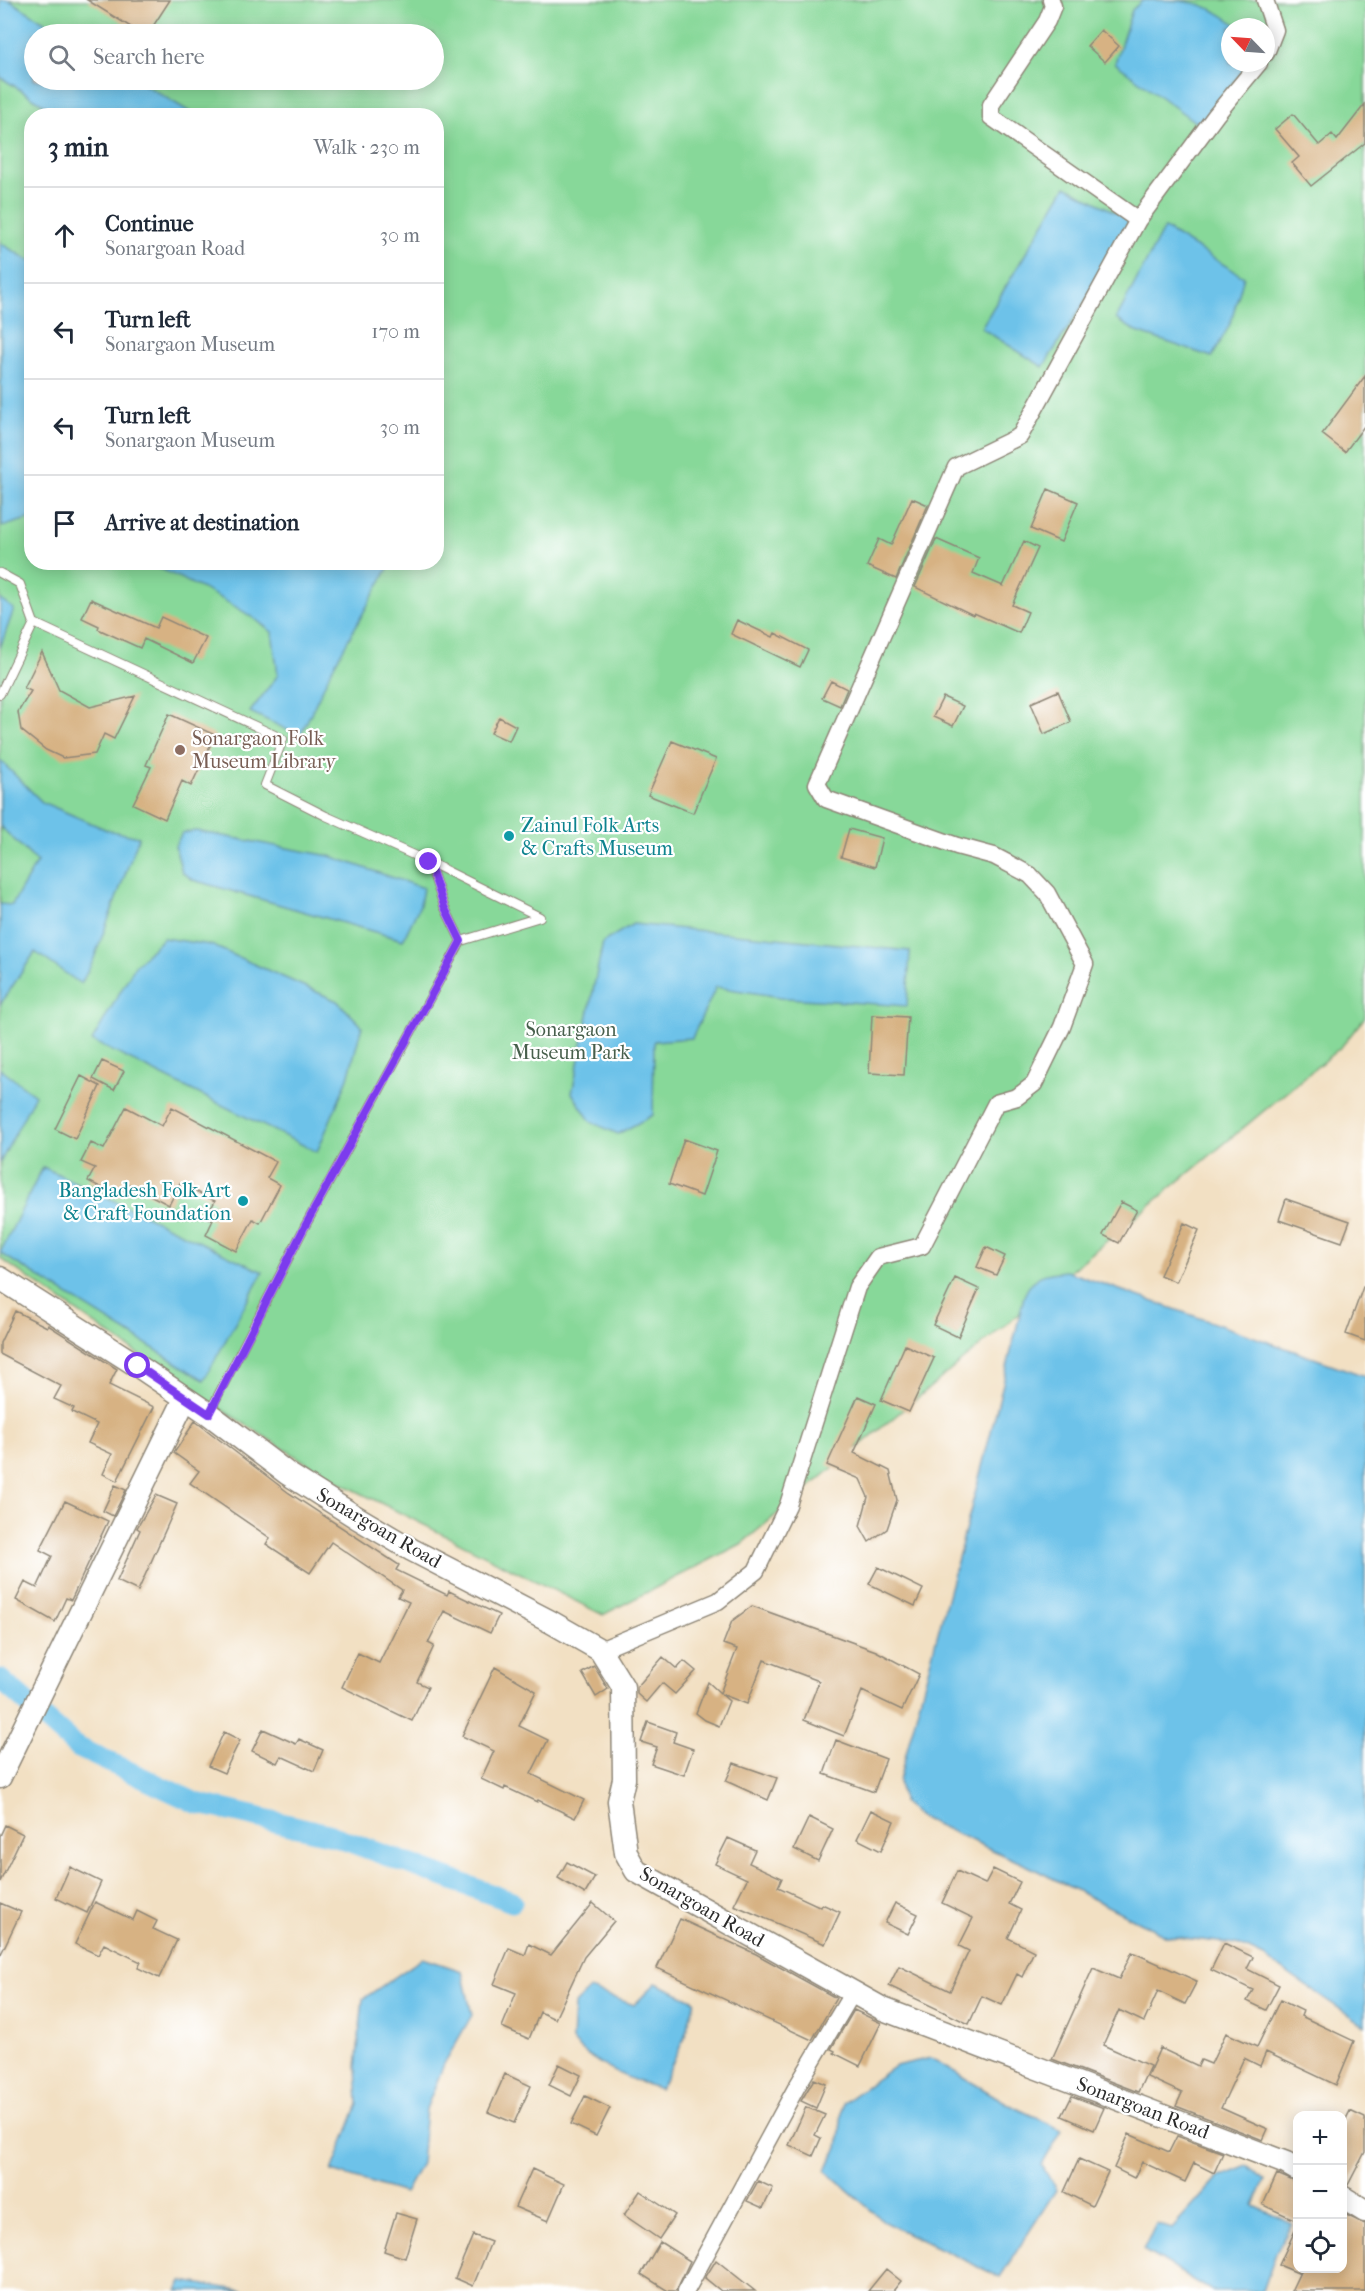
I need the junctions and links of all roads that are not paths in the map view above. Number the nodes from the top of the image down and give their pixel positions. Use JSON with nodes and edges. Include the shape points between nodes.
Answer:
{"nodes":[{"id":1,"x":1051,"y":0,"type":"edge"},
{"id":2,"x":1265,"y":0,"type":"edge"},
{"id":3,"x":1271,"y":18,"type":"edge"},
{"id":4,"x":1252,"y":72,"type":"edge"},
{"id":5,"x":1138,"y":220,"type":"junction"},
{"id":6,"x":0,"y":573,"type":"edge"},
{"id":7,"x":34,"y":623,"type":"junction"},
{"id":8,"x":0,"y":694,"type":"edge"},
{"id":9,"x":429,"y":862,"type":"junction"},
{"id":10,"x":461,"y":941,"type":"junction"},
{"id":11,"x":0,"y":1278,"type":"edge"},
{"id":12,"x":184,"y":1399,"type":"junction"},
{"id":13,"x":209,"y":1414,"type":"junction"},
{"id":14,"x":600,"y":1650,"type":"junction"},
{"id":15,"x":0,"y":1777,"type":"edge"},
{"id":16,"x":853,"y":1992,"type":"junction"},
{"id":17,"x":1293,"y":2167,"type":"edge"},
{"id":18,"x":1347,"y":2201,"type":"edge"},
{"id":19,"x":1365,"y":2211,"type":"edge"},
{"id":20,"x":686,"y":2291,"type":"edge"}],
"edges":[{"from":1,"to":5,"type":"street","via":[[1053,6],[1047,21],[991,105],[991,117]]},
{"from":2,"to":3,"type":"street"},
{"from":4,"to":5,"type":"street"},
{"from":5,"to":14,"type":"street","via":[[1020,436],[956,467],[817,784],[826,799],[994,856],[1030,875],[1047,893],[1085,964],[1073,996],[1034,1084],[1017,1097],[996,1103],[922,1246],[878,1257],[857,1287],[788,1505],[756,1571],[718,1601]]},
{"from":6,"to":7,"type":"lane","via":[[20,584]]},
{"from":7,"to":8,"type":"lane"},
{"from":7,"to":9,"type":"lane","via":[[283,739],[265,785]]},
{"from":9,"to":10,"type":"lane"},
{"from":9,"to":10,"type":"lane","via":[[540,916]]},
{"from":10,"to":13,"type":"lane","via":[[304,1228]]},
{"from":11,"to":12,"type":"main road","name":"Sonargoan Road"},
{"from":12,"to":13,"type":"main road","name":"Sonargoan Road"},
{"from":12,"to":15,"type":"main road"},
{"from":13,"to":14,"type":"main road","name":"Sonargoan Road","via":[[288,1474],[412,1550]]},
{"from":14,"to":16,"type":"main road","name":"Sonargoan Road","via":[[623,1687],[624,1779],[620,1801],[626,1853],[636,1871]]},
{"from":16,"to":17,"type":"main road","name":"Sonargoan Road","via":[[883,2009]]},
{"from":16,"to":20,"type":"street"},
{"from":18,"to":19,"type":"main road"}]}
